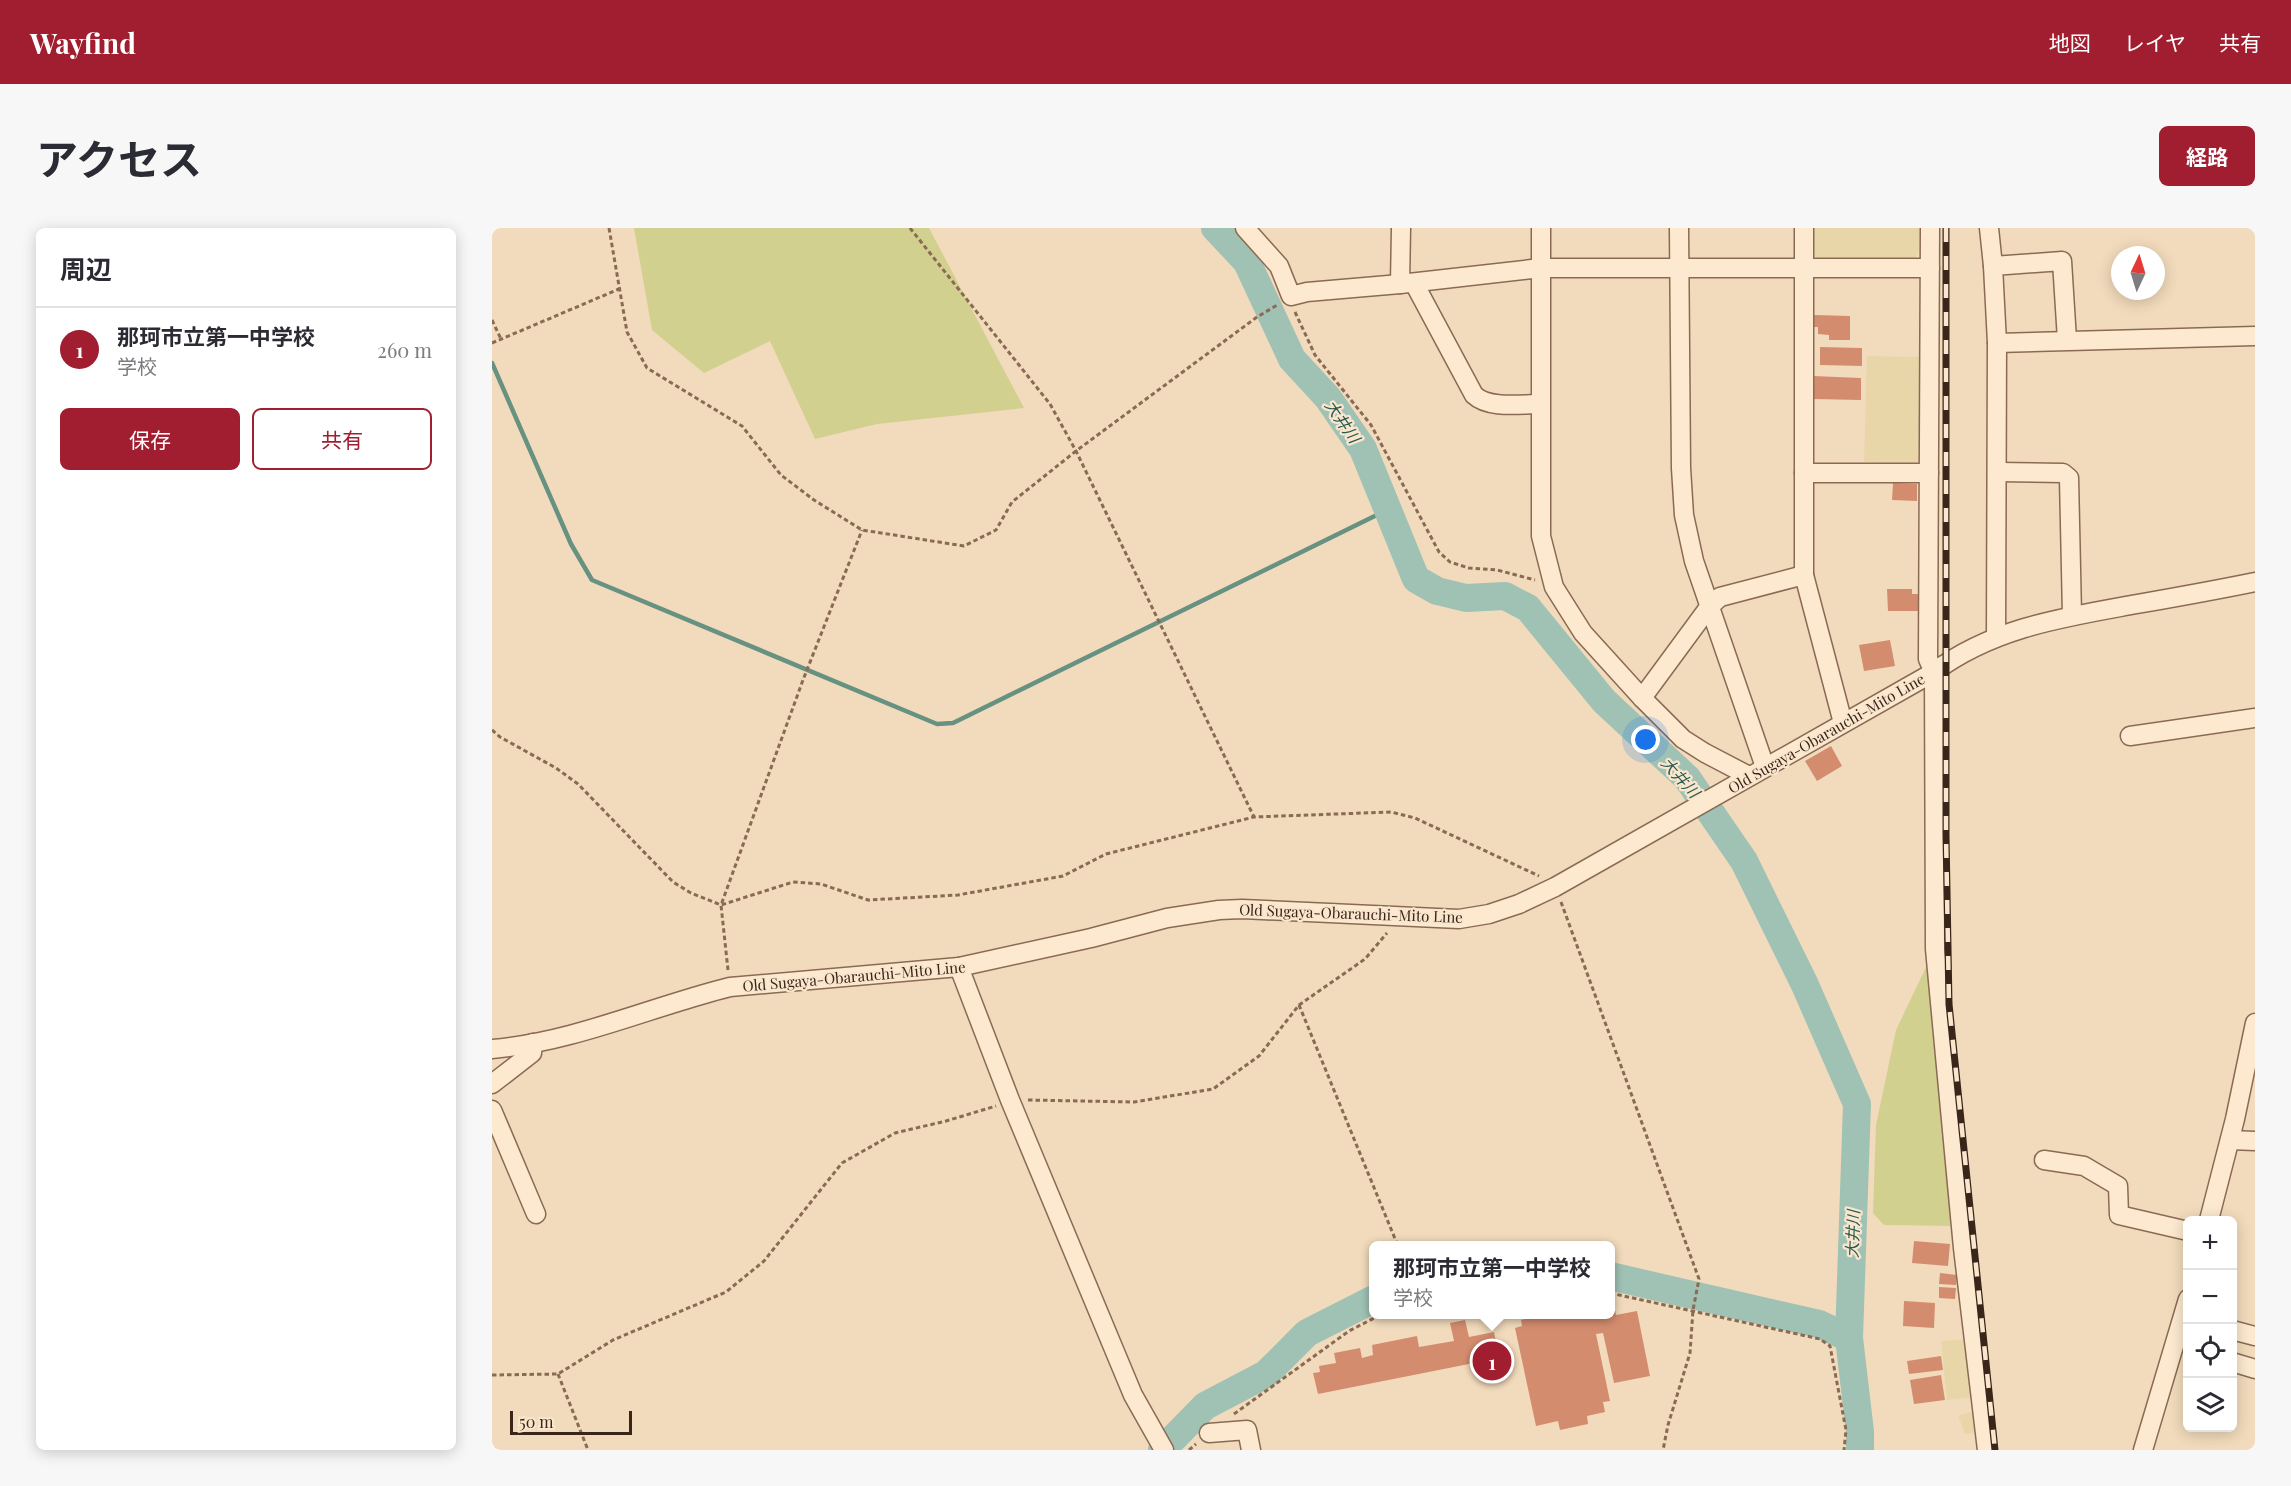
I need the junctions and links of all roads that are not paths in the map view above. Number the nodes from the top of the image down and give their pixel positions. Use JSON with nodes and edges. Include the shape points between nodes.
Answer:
{"nodes":[{"id":1,"x":1245,"y":228,"type":"edge"},
{"id":2,"x":1401,"y":228,"type":"edge"},
{"id":3,"x":1541,"y":228,"type":"edge"},
{"id":4,"x":1679,"y":228,"type":"edge"},
{"id":5,"x":1804,"y":228,"type":"edge"},
{"id":6,"x":1930,"y":228,"type":"edge"},
{"id":7,"x":1989,"y":228,"type":"edge"},
{"id":8,"x":1993,"y":266,"type":"junction"},
{"id":9,"x":1679,"y":267,"type":"junction"},
{"id":10,"x":1541,"y":268,"type":"junction"},
{"id":11,"x":1804,"y":268,"type":"junction"},
{"id":12,"x":1930,"y":268,"type":"junction"},
{"id":13,"x":1407,"y":284,"type":"junction"},
{"id":14,"x":2255,"y":336,"type":"edge"},
{"id":15,"x":2067,"y":340,"type":"junction"},
{"id":16,"x":1997,"y":343,"type":"junction"},
{"id":17,"x":1539,"y":404,"type":"junction"},
{"id":18,"x":1997,"y":472,"type":"junction"},
{"id":19,"x":1804,"y":473,"type":"junction"},
{"id":20,"x":1929,"y":473,"type":"junction"},
{"id":21,"x":1804,"y":575,"type":"junction"},
{"id":22,"x":2255,"y":582,"type":"edge"},
{"id":23,"x":1709,"y":607,"type":"junction"},
{"id":24,"x":2072,"y":615,"type":"junction"},
{"id":25,"x":1996,"y":636,"type":"junction"},
{"id":26,"x":1934,"y":672,"type":"junction"},
{"id":27,"x":1642,"y":698,"type":"junction"},
{"id":28,"x":2255,"y":718,"type":"edge"},
{"id":29,"x":1843,"y":723,"type":"junction"},
{"id":30,"x":2130,"y":736,"type":"dead end"},
{"id":31,"x":1765,"y":767,"type":"junction"},
{"id":32,"x":1749,"y":776,"type":"junction"},
{"id":33,"x":959,"y":967,"type":"junction"},
{"id":34,"x":2255,"y":1023,"type":"edge"},
{"id":35,"x":533,"y":1043,"type":"junction"},
{"id":36,"x":492,"y":1049,"type":"edge"},
{"id":37,"x":492,"y":1084,"type":"edge"},
{"id":38,"x":492,"y":1110,"type":"edge"},
{"id":39,"x":2230,"y":1140,"type":"junction"},
{"id":40,"x":2255,"y":1141,"type":"edge"},
{"id":41,"x":2044,"y":1160,"type":"dead end"},
{"id":42,"x":536,"y":1214,"type":"dead end"},
{"id":43,"x":2210,"y":1216,"type":"edge"},
{"id":44,"x":2183,"y":1230,"type":"edge"},
{"id":45,"x":2184,"y":1324,"type":"edge"},
{"id":46,"x":2237,"y":1331,"type":"edge"},
{"id":47,"x":2255,"y":1336,"type":"edge"},
{"id":48,"x":2181,"y":1345,"type":"edge"},
{"id":49,"x":2237,"y":1364,"type":"edge"},
{"id":50,"x":2255,"y":1369,"type":"edge"},
{"id":51,"x":1209,"y":1433,"type":"road end"},
{"id":52,"x":1161,"y":1446,"type":"edge"},
{"id":53,"x":1251,"y":1450,"type":"edge"},
{"id":54,"x":1987,"y":1450,"type":"edge"},
{"id":55,"x":2144,"y":1450,"type":"edge"}],
"edges":[{"from":1,"to":13,"type":"street","via":[[1279,266],[1286,300],[1307,292]]},
{"from":2,"to":13,"type":"street"},
{"from":3,"to":10,"type":"street"},
{"from":4,"to":9,"type":"street"},
{"from":5,"to":11,"type":"street"},
{"from":6,"to":12,"type":"street"},
{"from":7,"to":8,"type":"street"},
{"from":8,"to":15,"type":"street","via":[[2062,261]]},
{"from":8,"to":16,"type":"street"},
{"from":9,"to":10,"type":"street"},
{"from":9,"to":11,"type":"street"},
{"from":9,"to":23,"type":"street","via":[[1684,515]]},
{"from":10,"to":13,"type":"street"},
{"from":10,"to":17,"type":"street"},
{"from":11,"to":12,"type":"street"},
{"from":11,"to":19,"type":"street"},
{"from":12,"to":20,"type":"street"},
{"from":13,"to":17,"type":"street","via":[[1480,400]]},
{"from":14,"to":15,"type":"street"},
{"from":15,"to":16,"type":"street"},
{"from":16,"to":18,"type":"street"},
{"from":17,"to":27,"type":"street","via":[[1540,536],[1554,587],[1583,633]]},
{"from":18,"to":24,"type":"street","via":[[2063,473],[2069,478]]},
{"from":18,"to":25,"type":"street"},
{"from":19,"to":20,"type":"street"},
{"from":19,"to":21,"type":"street"},
{"from":20,"to":26,"type":"street","via":[[1928,659]]},
{"from":21,"to":23,"type":"street","via":[[1720,597]]},
{"from":21,"to":29,"type":"street"},
{"from":22,"to":24,"type":"street","name":"Old Sugaya-Obarauchi-Mito Line"},
{"from":23,"to":27,"type":"street"},
{"from":23,"to":31,"type":"street"},
{"from":24,"to":25,"type":"street","name":"Old Sugaya-Obarauchi-Mito Line"},
{"from":25,"to":26,"type":"street","name":"Old Sugaya-Obarauchi-Mito Line"},
{"from":26,"to":29,"type":"street","name":"Old Sugaya-Obarauchi-Mito Line"},
{"from":26,"to":54,"type":"street","via":[[1935,949]]},
{"from":27,"to":32,"type":"street","via":[[1683,739]]},
{"from":28,"to":30,"type":"street"},
{"from":29,"to":31,"type":"street","name":"Old Sugaya-Obarauchi-Mito Line"},
{"from":31,"to":32,"type":"street","name":"Old Sugaya-Obarauchi-Mito Line"},
{"from":32,"to":33,"type":"street","name":"Old Sugaya-Obarauchi-Mito Line","via":[[1555,887],[1489,914],[1459,919],[1242,909],[1192,913]]},
{"from":33,"to":35,"type":"street","name":"Old Sugaya-Obarauchi-Mito Line","via":[[730,987]]},
{"from":33,"to":52,"type":"street","via":[[1133,1395]]},
{"from":34,"to":39,"type":"street"},
{"from":35,"to":36,"type":"street","name":"Old Sugaya-Obarauchi-Mito Line"},
{"from":35,"to":37,"type":"street","via":[[532,1053]]},
{"from":38,"to":42,"type":"street"},
{"from":39,"to":40,"type":"street"},
{"from":39,"to":43,"type":"street"},
{"from":41,"to":44,"type":"street","via":[[2085,1166],[2118,1186],[2120,1215]]},
{"from":45,"to":48,"type":"street"},
{"from":46,"to":47,"type":"street"},
{"from":48,"to":55,"type":"street"},
{"from":49,"to":50,"type":"street"},
{"from":51,"to":53,"type":"street","via":[[1247,1430]]}]}
